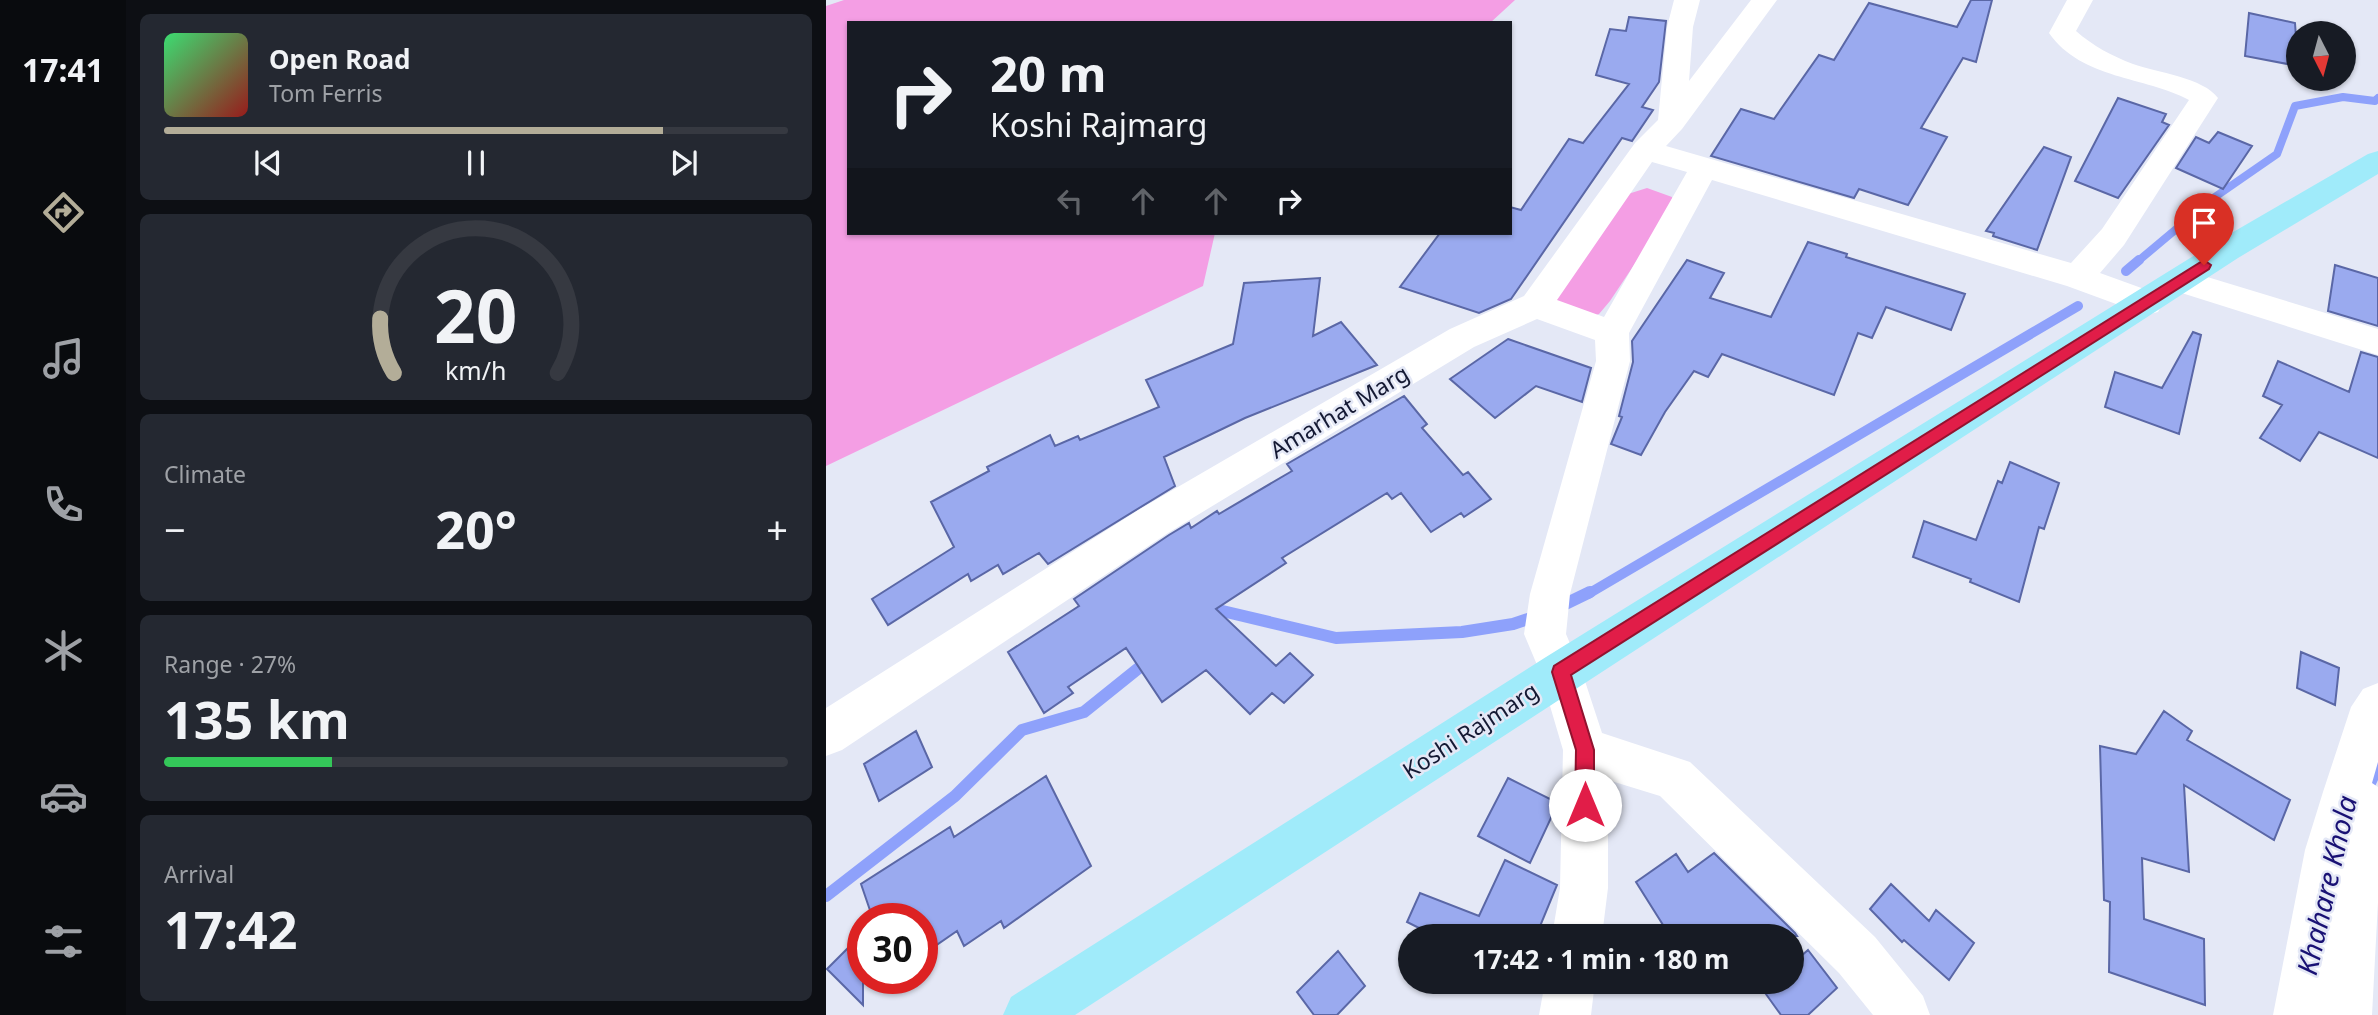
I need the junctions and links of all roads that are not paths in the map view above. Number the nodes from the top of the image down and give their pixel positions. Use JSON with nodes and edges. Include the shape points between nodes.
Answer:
{"nodes":[{"id":1,"x":1687,"y":0,"type":"edge"},
{"id":2,"x":1764,"y":0,"type":"edge"},
{"id":3,"x":2080,"y":0,"type":"edge"},
{"id":4,"x":1672,"y":123,"type":"junction"},
{"id":5,"x":1645,"y":150,"type":"junction"},
{"id":6,"x":2378,"y":160,"type":"edge"},
{"id":7,"x":1704,"y":168,"type":"junction"},
{"id":8,"x":2078,"y":277,"type":"junction"},
{"id":9,"x":2181,"y":281,"type":"junction"},
{"id":10,"x":2146,"y":303,"type":"junction"},
{"id":11,"x":1536,"y":305,"type":"junction"},
{"id":12,"x":1612,"y":333,"type":"junction"},
{"id":13,"x":2378,"y":342,"type":"edge"},
{"id":14,"x":1552,"y":633,"type":"junction"},
{"id":15,"x":2378,"y":704,"type":"edge"},
{"id":16,"x":826,"y":734,"type":"edge"},
{"id":17,"x":1585,"y":750,"type":"junction"},
{"id":18,"x":2367,"y":812,"type":"edge"},
{"id":19,"x":1579,"y":924,"type":"edge"},
{"id":20,"x":1568,"y":994,"type":"edge"},
{"id":21,"x":1905,"y":1014,"type":"edge"},
{"id":22,"x":1029,"y":1015,"type":"edge"},
{"id":23,"x":1565,"y":1015,"type":"edge"},
{"id":24,"x":2299,"y":1015,"type":"edge"},
{"id":25,"x":2346,"y":1015,"type":"edge"}],
"edges":[{"from":1,"to":4,"type":"street","via":[[1680,27]]},
{"from":2,"to":4,"type":"street"},
{"from":3,"to":8,"type":"street","via":[[2062,33],[2079,50],[2204,98],[2113,236]]},
{"from":4,"to":5,"type":"street"},
{"from":5,"to":7,"type":"street"},
{"from":5,"to":11,"type":"street"},
{"from":6,"to":9,"type":"main road","name":"Koshi Rajmarg"},
{"from":7,"to":8,"type":"street"},
{"from":7,"to":12,"type":"street"},
{"from":8,"to":10,"type":"street"},
{"from":9,"to":10,"type":"main road","name":"Koshi Rajmarg"},
{"from":9,"to":13,"type":"street"},
{"from":10,"to":14,"type":"main road","name":"Koshi Rajmarg"},
{"from":11,"to":12,"type":"street"},
{"from":11,"to":16,"type":"street","name":"Amarhat Marg","via":[[1462,338],[1154,521]]},
{"from":12,"to":14,"type":"street","via":[[1613,361]]},
{"from":14,"to":17,"type":"street"},
{"from":14,"to":22,"type":"main road","name":"Koshi Rajmarg"},
{"from":15,"to":18,"type":"street","via":[[2367,723]]},
{"from":17,"to":19,"type":"street","via":[[1584,888]]},
{"from":17,"to":21,"type":"street","via":[[1674,778],[1857,955]]},
{"from":18,"to":24,"type":"street","via":[[2329,850]]},
{"from":18,"to":25,"type":"street","via":[[2353,903]]},
{"from":20,"to":23,"type":"street"}]}
